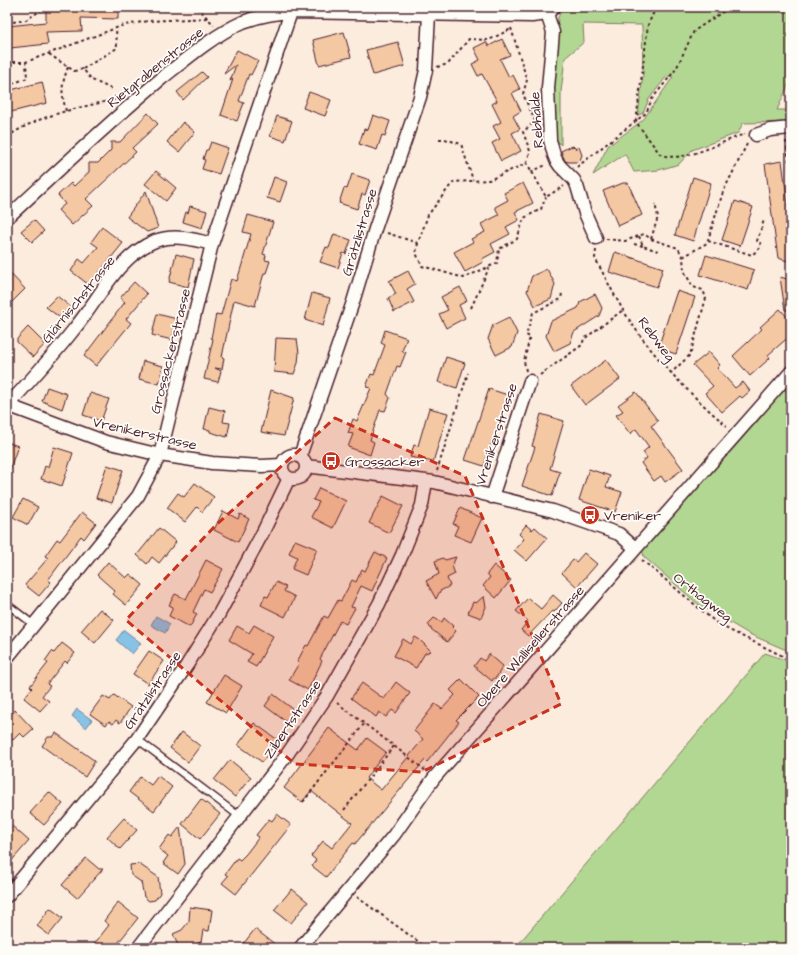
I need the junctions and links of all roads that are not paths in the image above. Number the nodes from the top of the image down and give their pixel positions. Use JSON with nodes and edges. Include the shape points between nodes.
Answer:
{"nodes":[{"id":1,"x":550,"y":10,"type":"edge"},
{"id":2,"x":291,"y":12,"type":"junction"},
{"id":3,"x":429,"y":14,"type":"junction"},
{"id":4,"x":788,"y":128,"type":"edge"},
{"id":5,"x":756,"y":135,"type":"road end"},
{"id":6,"x":7,"y":218,"type":"edge"},
{"id":7,"x":596,"y":238,"type":"road end"},
{"id":8,"x":212,"y":244,"type":"junction"},
{"id":9,"x":791,"y":372,"type":"edge"},
{"id":10,"x":530,"y":381,"type":"road end"},
{"id":11,"x":7,"y":406,"type":"edge"},
{"id":12,"x":160,"y":455,"type":"junction"},
{"id":13,"x":303,"y":461,"type":"junction"},
{"id":14,"x":281,"y":465,"type":"junction"},
{"id":15,"x":289,"y":478,"type":"junction"},
{"id":16,"x":430,"y":481,"type":"junction"},
{"id":17,"x":492,"y":497,"type":"junction"},
{"id":18,"x":635,"y":548,"type":"junction"},
{"id":19,"x":7,"y":604,"type":"edge"},
{"id":20,"x":34,"y":625,"type":"junction"},
{"id":21,"x":7,"y":658,"type":"edge"},
{"id":22,"x":137,"y":739,"type":"junction"},
{"id":23,"x":239,"y":816,"type":"junction"},
{"id":24,"x":7,"y":896,"type":"edge"},
{"id":25,"x":138,"y":948,"type":"edge"},
{"id":26,"x":300,"y":948,"type":"edge"}],
"edges":[{"from":1,"to":3,"type":"street","name":"Rietgrabenstrasse","via":[[532,16]]},
{"from":1,"to":7,"type":"street","name":"Rebhalde","via":[[553,32],[548,88],[550,140],[556,160],[577,186]]},
{"from":2,"to":3,"type":"street","name":"Rietgrabenstrasse"},
{"from":2,"to":6,"type":"street","name":"Rietgrabenstrasse","via":[[273,13],[242,23],[180,64],[128,106]]},
{"from":2,"to":8,"type":"street","name":"Grossackerstrasse"},
{"from":3,"to":13,"type":"street","name":"Grätzlistrasse","via":[[426,70],[420,96],[375,228]]},
{"from":4,"to":5,"type":"street"},
{"from":8,"to":11,"type":"street","name":"Glärnischstrasse","via":[[170,237],[141,250],[111,278],[88,312]]},
{"from":8,"to":12,"type":"street","name":"Grossackerstrasse"},
{"from":9,"to":18,"type":"street","name":"Obere Wallisellerstrasse"},
{"from":10,"to":17,"type":"street","name":"Vrenikerstrasse"},
{"from":11,"to":12,"type":"street","name":"Vrenikerstrasse","via":[[106,442]]},
{"from":12,"to":14,"type":"street","name":"Vrenikerstrasse","via":[[212,463]]},
{"from":12,"to":20,"type":"street","name":"Grossackerstrasse","via":[[138,496]]},
{"from":13,"to":14,"type":"street","via":[[295,454],[286,457]]},
{"from":13,"to":15,"type":"street","via":[[305,470],[301,477]]},
{"from":13,"to":16,"type":"street","name":"Vrenikerstrasse"},
{"from":14,"to":15,"type":"street","via":[[283,473]]},
{"from":15,"to":22,"type":"street","name":"Grätzlistrasse","via":[[264,532],[219,614]]},
{"from":16,"to":17,"type":"street","name":"Vrenikerstrasse"},
{"from":16,"to":23,"type":"street","name":"Zibertstrasse","via":[[402,555],[379,604],[326,696],[286,756]]},
{"from":17,"to":18,"type":"street","name":"Vrenikerstrasse","via":[[553,511],[619,534]]},
{"from":18,"to":26,"type":"street","name":"Obere Wallisellerstrasse","via":[[434,778],[394,835]]},
{"from":19,"to":20,"type":"lane"},
{"from":20,"to":21,"type":"street","name":"Grossackerstrasse"},
{"from":22,"to":23,"type":"lane"},
{"from":22,"to":24,"type":"street","name":"Grätzlistrasse"},
{"from":23,"to":25,"type":"street","name":"Zibertstrasse"}]}
